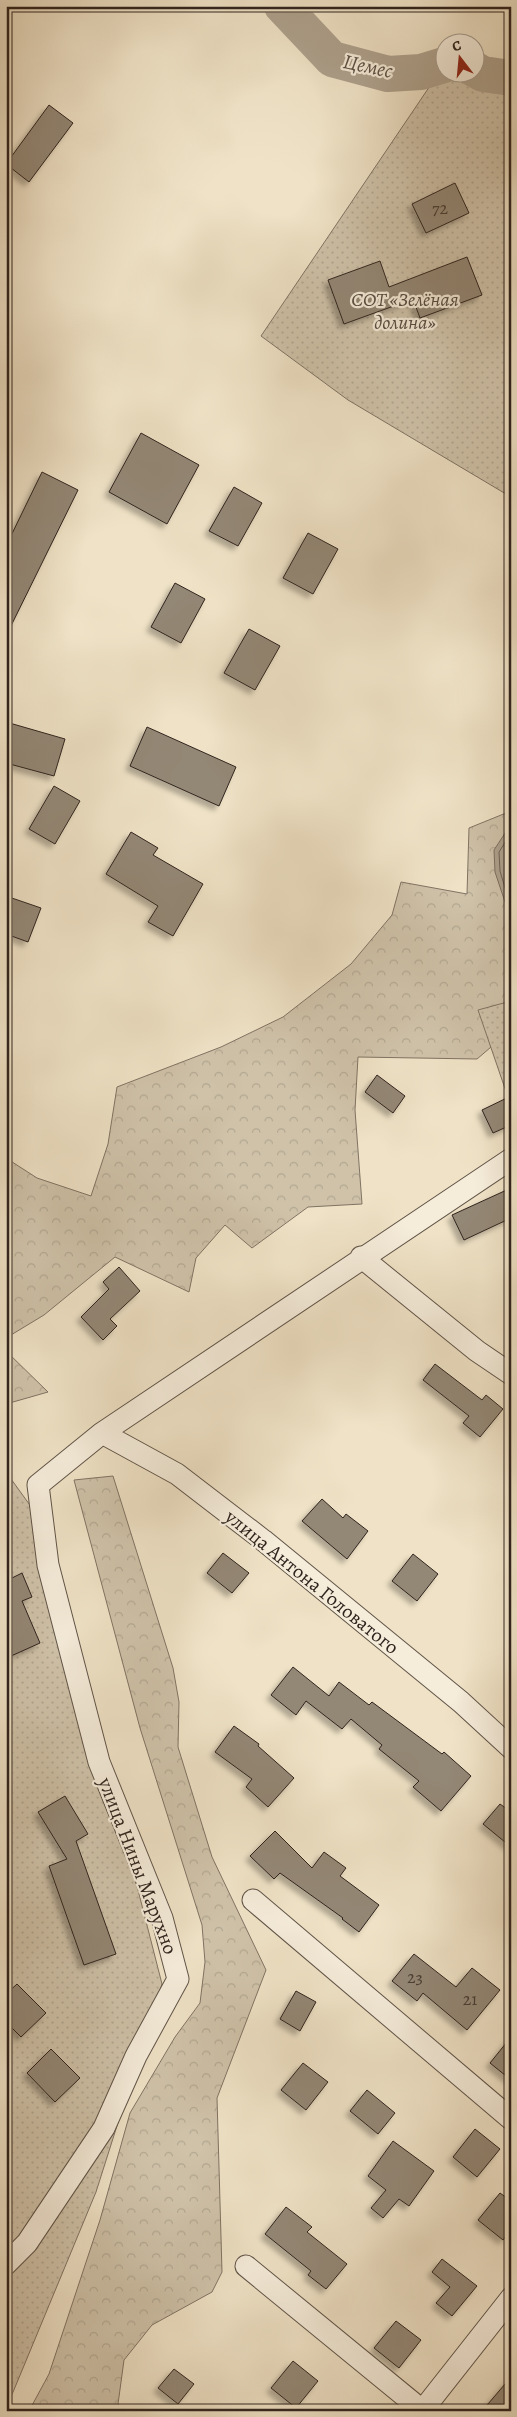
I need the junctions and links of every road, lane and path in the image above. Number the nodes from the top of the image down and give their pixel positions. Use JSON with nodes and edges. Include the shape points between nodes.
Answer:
{"nodes":[{"id":1,"x":511,"y":1159,"type":"edge"},
{"id":2,"x":361,"y":1258,"type":"junction"},
{"id":3,"x":511,"y":1374,"type":"edge"},
{"id":4,"x":102,"y":1432,"type":"junction"},
{"id":5,"x":511,"y":1748,"type":"edge"},
{"id":6,"x":252,"y":1900,"type":"dead end"},
{"id":7,"x":511,"y":2119,"type":"edge"},
{"id":8,"x":6,"y":2264,"type":"edge"},
{"id":9,"x":246,"y":2266,"type":"dead end"},
{"id":10,"x":511,"y":2298,"type":"edge"},
{"id":11,"x":423,"y":2411,"type":"edge"}],
"edges":[{"from":1,"to":2,"type":"street"},
{"from":2,"to":3,"type":"street","via":[[477,1351]]},
{"from":2,"to":4,"type":"street"},
{"from":4,"to":5,"type":"street","name":"улица Антона Головатого","via":[[177,1474],[263,1540],[461,1702]]},
{"from":4,"to":8,"type":"street","name":"улица Нины Марухно","via":[[38,1485],[48,1565],[98,1762],[162,1918],[178,1979],[136,2056],[104,2128],[27,2243]]},
{"from":6,"to":7,"type":"street"},
{"from":9,"to":11,"type":"street"},
{"from":10,"to":11,"type":"street"}]}
